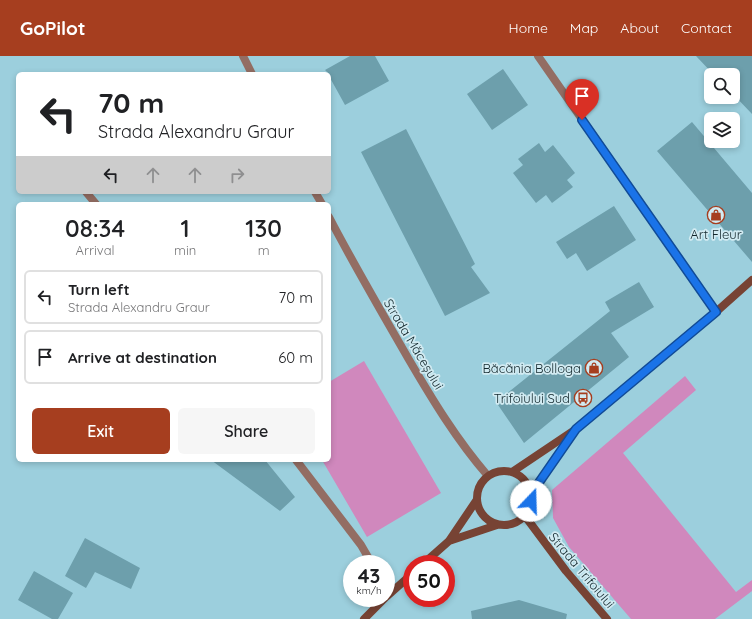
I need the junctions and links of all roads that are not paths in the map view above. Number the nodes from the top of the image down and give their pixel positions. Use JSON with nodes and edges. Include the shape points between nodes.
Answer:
{"nodes":[{"id":1,"x":243,"y":56,"type":"edge"},
{"id":2,"x":538,"y":56,"type":"edge"},
{"id":3,"x":251,"y":72,"type":"edge"},
{"id":4,"x":88,"y":194,"type":"edge"},
{"id":5,"x":94,"y":202,"type":"edge"},
{"id":6,"x":331,"y":221,"type":"edge"},
{"id":7,"x":752,"y":280,"type":"edge"},
{"id":8,"x":716,"y":312,"type":"junction"},
{"id":9,"x":576,"y":429,"type":"junction"},
{"id":10,"x":298,"y":462,"type":"edge"},
{"id":11,"x":512,"y":472,"type":"junction"},
{"id":12,"x":488,"y":476,"type":"junction"},
{"id":13,"x":531,"y":494,"type":"junction"},
{"id":14,"x":476,"y":501,"type":"junction"},
{"id":15,"x":525,"y":516,"type":"junction"},
{"id":16,"x":497,"y":525,"type":"junction"},
{"id":17,"x":450,"y":542,"type":"junction"},
{"id":18,"x":367,"y":555,"type":"edge"},
{"id":19,"x":434,"y":555,"type":"edge"},
{"id":20,"x":403,"y":581,"type":"edge"},
{"id":21,"x":395,"y":588,"type":"edge"},
{"id":22,"x":375,"y":607,"type":"edge"},
{"id":23,"x":364,"y":619,"type":"edge"},
{"id":24,"x":608,"y":619,"type":"edge"}],
"edges":[{"from":1,"to":3,"type":"street"},
{"from":2,"to":8,"type":"street"},
{"from":4,"to":5,"type":"street"},
{"from":6,"to":12,"type":"street","name":"Strada Măceșului","via":[[367,288],[439,410]]},
{"from":7,"to":8,"type":"main road"},
{"from":8,"to":9,"type":"main road"},
{"from":9,"to":11,"type":"main road"},
{"from":9,"to":13,"type":"main road"},
{"from":10,"to":18,"type":"street"},
{"from":11,"to":12,"type":"main road","via":[[504,471]]},
{"from":11,"to":13,"type":"main road","via":[[524,480]]},
{"from":12,"to":14,"type":"main road","via":[[478,487]]},
{"from":13,"to":15,"type":"main road","via":[[529,510]]},
{"from":14,"to":16,"type":"main road","via":[[483,517]]},
{"from":14,"to":17,"type":"main road"},
{"from":15,"to":16,"type":"main road","via":[[512,525]]},
{"from":15,"to":24,"type":"main road","name":"Strada Trifoiului","via":[[566,571]]},
{"from":16,"to":17,"type":"main road"},
{"from":17,"to":19,"type":"main road"},
{"from":20,"to":21,"type":"main road"},
{"from":22,"to":23,"type":"main road"}]}
